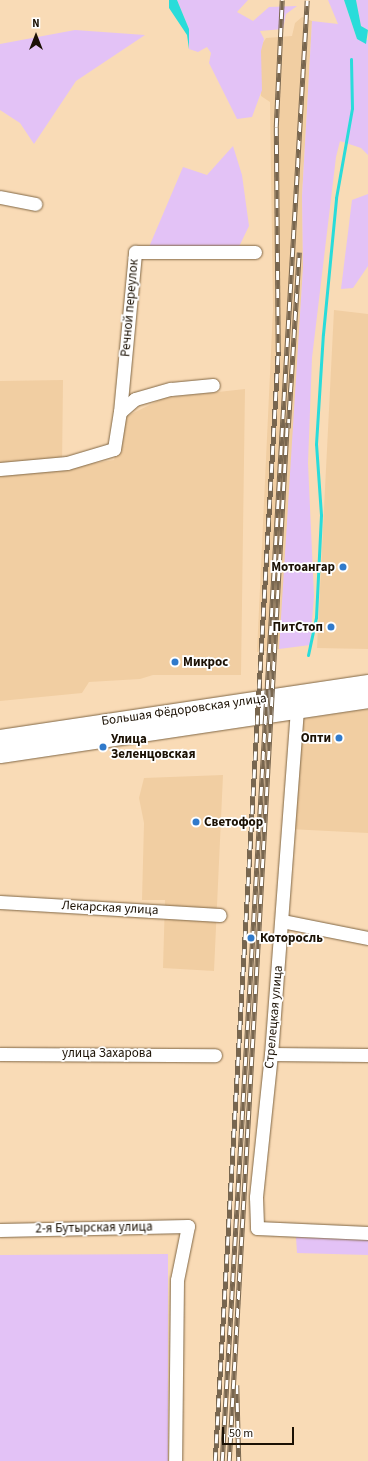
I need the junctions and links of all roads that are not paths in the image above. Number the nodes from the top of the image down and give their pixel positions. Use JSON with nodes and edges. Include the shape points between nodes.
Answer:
{"nodes":[{"id":1,"x":0,"y":197,"type":"edge"},
{"id":2,"x":35,"y":204,"type":"dead end"},
{"id":3,"x":255,"y":252,"type":"dead end"},
{"id":4,"x":213,"y":385,"type":"dead end"},
{"id":5,"x":120,"y":412,"type":"junction"},
{"id":6,"x":0,"y":469,"type":"edge"},
{"id":7,"x":368,"y":683,"type":"edge"},
{"id":8,"x":368,"y":699,"type":"edge"},
{"id":9,"x":297,"y":709,"type":"junction"},
{"id":10,"x":0,"y":738,"type":"edge"},
{"id":11,"x":0,"y":754,"type":"edge"},
{"id":12,"x":0,"y":902,"type":"edge"},
{"id":13,"x":220,"y":915,"type":"dead end"},
{"id":14,"x":282,"y":921,"type":"junction"},
{"id":15,"x":368,"y":938,"type":"edge"},
{"id":16,"x":0,"y":1054,"type":"edge"},
{"id":17,"x":271,"y":1054,"type":"junction"},
{"id":18,"x":215,"y":1055,"type":"dead end"},
{"id":19,"x":368,"y":1055,"type":"edge"},
{"id":20,"x":0,"y":1230,"type":"edge"},
{"id":21,"x":368,"y":1233,"type":"edge"},
{"id":22,"x":175,"y":1461,"type":"edge"}],
"edges":[{"from":1,"to":2,"type":"street"},
{"from":3,"to":5,"type":"street","name":"Речной переулок","via":[[135,252]]},
{"from":4,"to":5,"type":"street","via":[[171,389],[135,399]]},
{"from":5,"to":6,"type":"street","via":[[114,449],[68,463]]},
{"from":7,"to":10,"type":"main road","name":"Большая Фёдоровская улица"},
{"from":8,"to":9,"type":"main road","name":"Большая Фёдоровская улица"},
{"from":9,"to":11,"type":"main road","name":"Большая Фёдоровская улица"},
{"from":9,"to":14,"type":"street","name":"Стрелецкая улица"},
{"from":12,"to":13,"type":"street","name":"Лекарская улица"},
{"from":14,"to":15,"type":"street"},
{"from":14,"to":17,"type":"street","name":"Стрелецкая улица"},
{"from":16,"to":18,"type":"street","name":"улица Захарова"},
{"from":17,"to":19,"type":"street"},
{"from":17,"to":21,"type":"street","name":"Стрелецкая улица","via":[[258,1174],[258,1228]]},
{"from":20,"to":22,"type":"street","name":"2-я Бутырская улица","via":[[188,1226],[177,1280]]}]}
